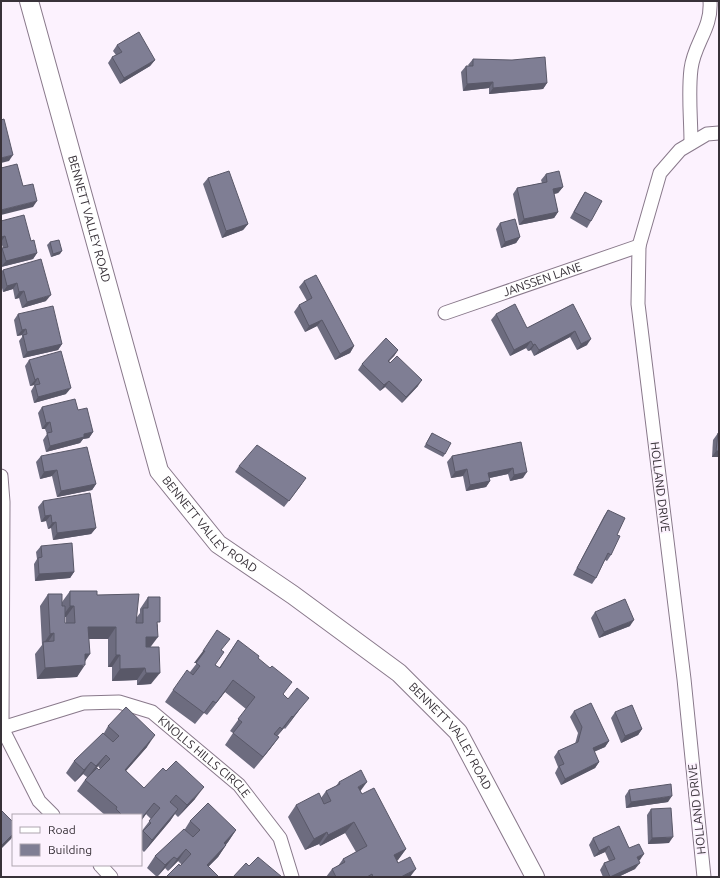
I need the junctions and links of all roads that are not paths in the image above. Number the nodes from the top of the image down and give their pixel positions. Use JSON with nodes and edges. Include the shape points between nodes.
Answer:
{"nodes":[{"id":1,"x":28,"y":1,"type":"edge"},
{"id":2,"x":710,"y":1,"type":"edge"},
{"id":3,"x":719,"y":133,"type":"edge"},
{"id":4,"x":691,"y":143,"type":"junction"},
{"id":5,"x":639,"y":246,"type":"junction"},
{"id":6,"x":445,"y":313,"type":"dead end"},
{"id":7,"x":1,"y":476,"type":"edge"},
{"id":8,"x":2,"y":728,"type":"edge"},
{"id":9,"x":52,"y":814,"type":"edge"},
{"id":10,"x":101,"y":866,"type":"edge"},
{"id":11,"x":111,"y":877,"type":"edge"},
{"id":12,"x":292,"y":877,"type":"edge"},
{"id":13,"x":535,"y":877,"type":"edge"},
{"id":14,"x":704,"y":877,"type":"edge"}],
"edges":[{"from":1,"to":13,"type":"street","name":"BENNETT VALLEY ROAD","via":[[159,471],[218,544],[399,673],[458,732]]},
{"from":2,"to":4,"type":"street","via":[[711,10],[705,33],[695,50],[691,69]]},
{"from":3,"to":4,"type":"street","name":"HOLLAND DRIVE","via":[[707,134]]},
{"from":4,"to":5,"type":"street","name":"HOLLAND DRIVE","via":[[680,150],[660,173]]},
{"from":5,"to":6,"type":"street","name":"JANSSEN LANE"},
{"from":5,"to":14,"type":"street","name":"HOLLAND DRIVE","via":[[638,304],[684,679]]},
{"from":7,"to":8,"type":"street"},
{"from":8,"to":9,"type":"street","via":[[39,801]]},
{"from":8,"to":12,"type":"street","name":"KNOLLS HILLS CIRCLE","via":[[83,703],[119,702],[152,712],[239,785],[280,838]]},
{"from":10,"to":11,"type":"street"}]}
